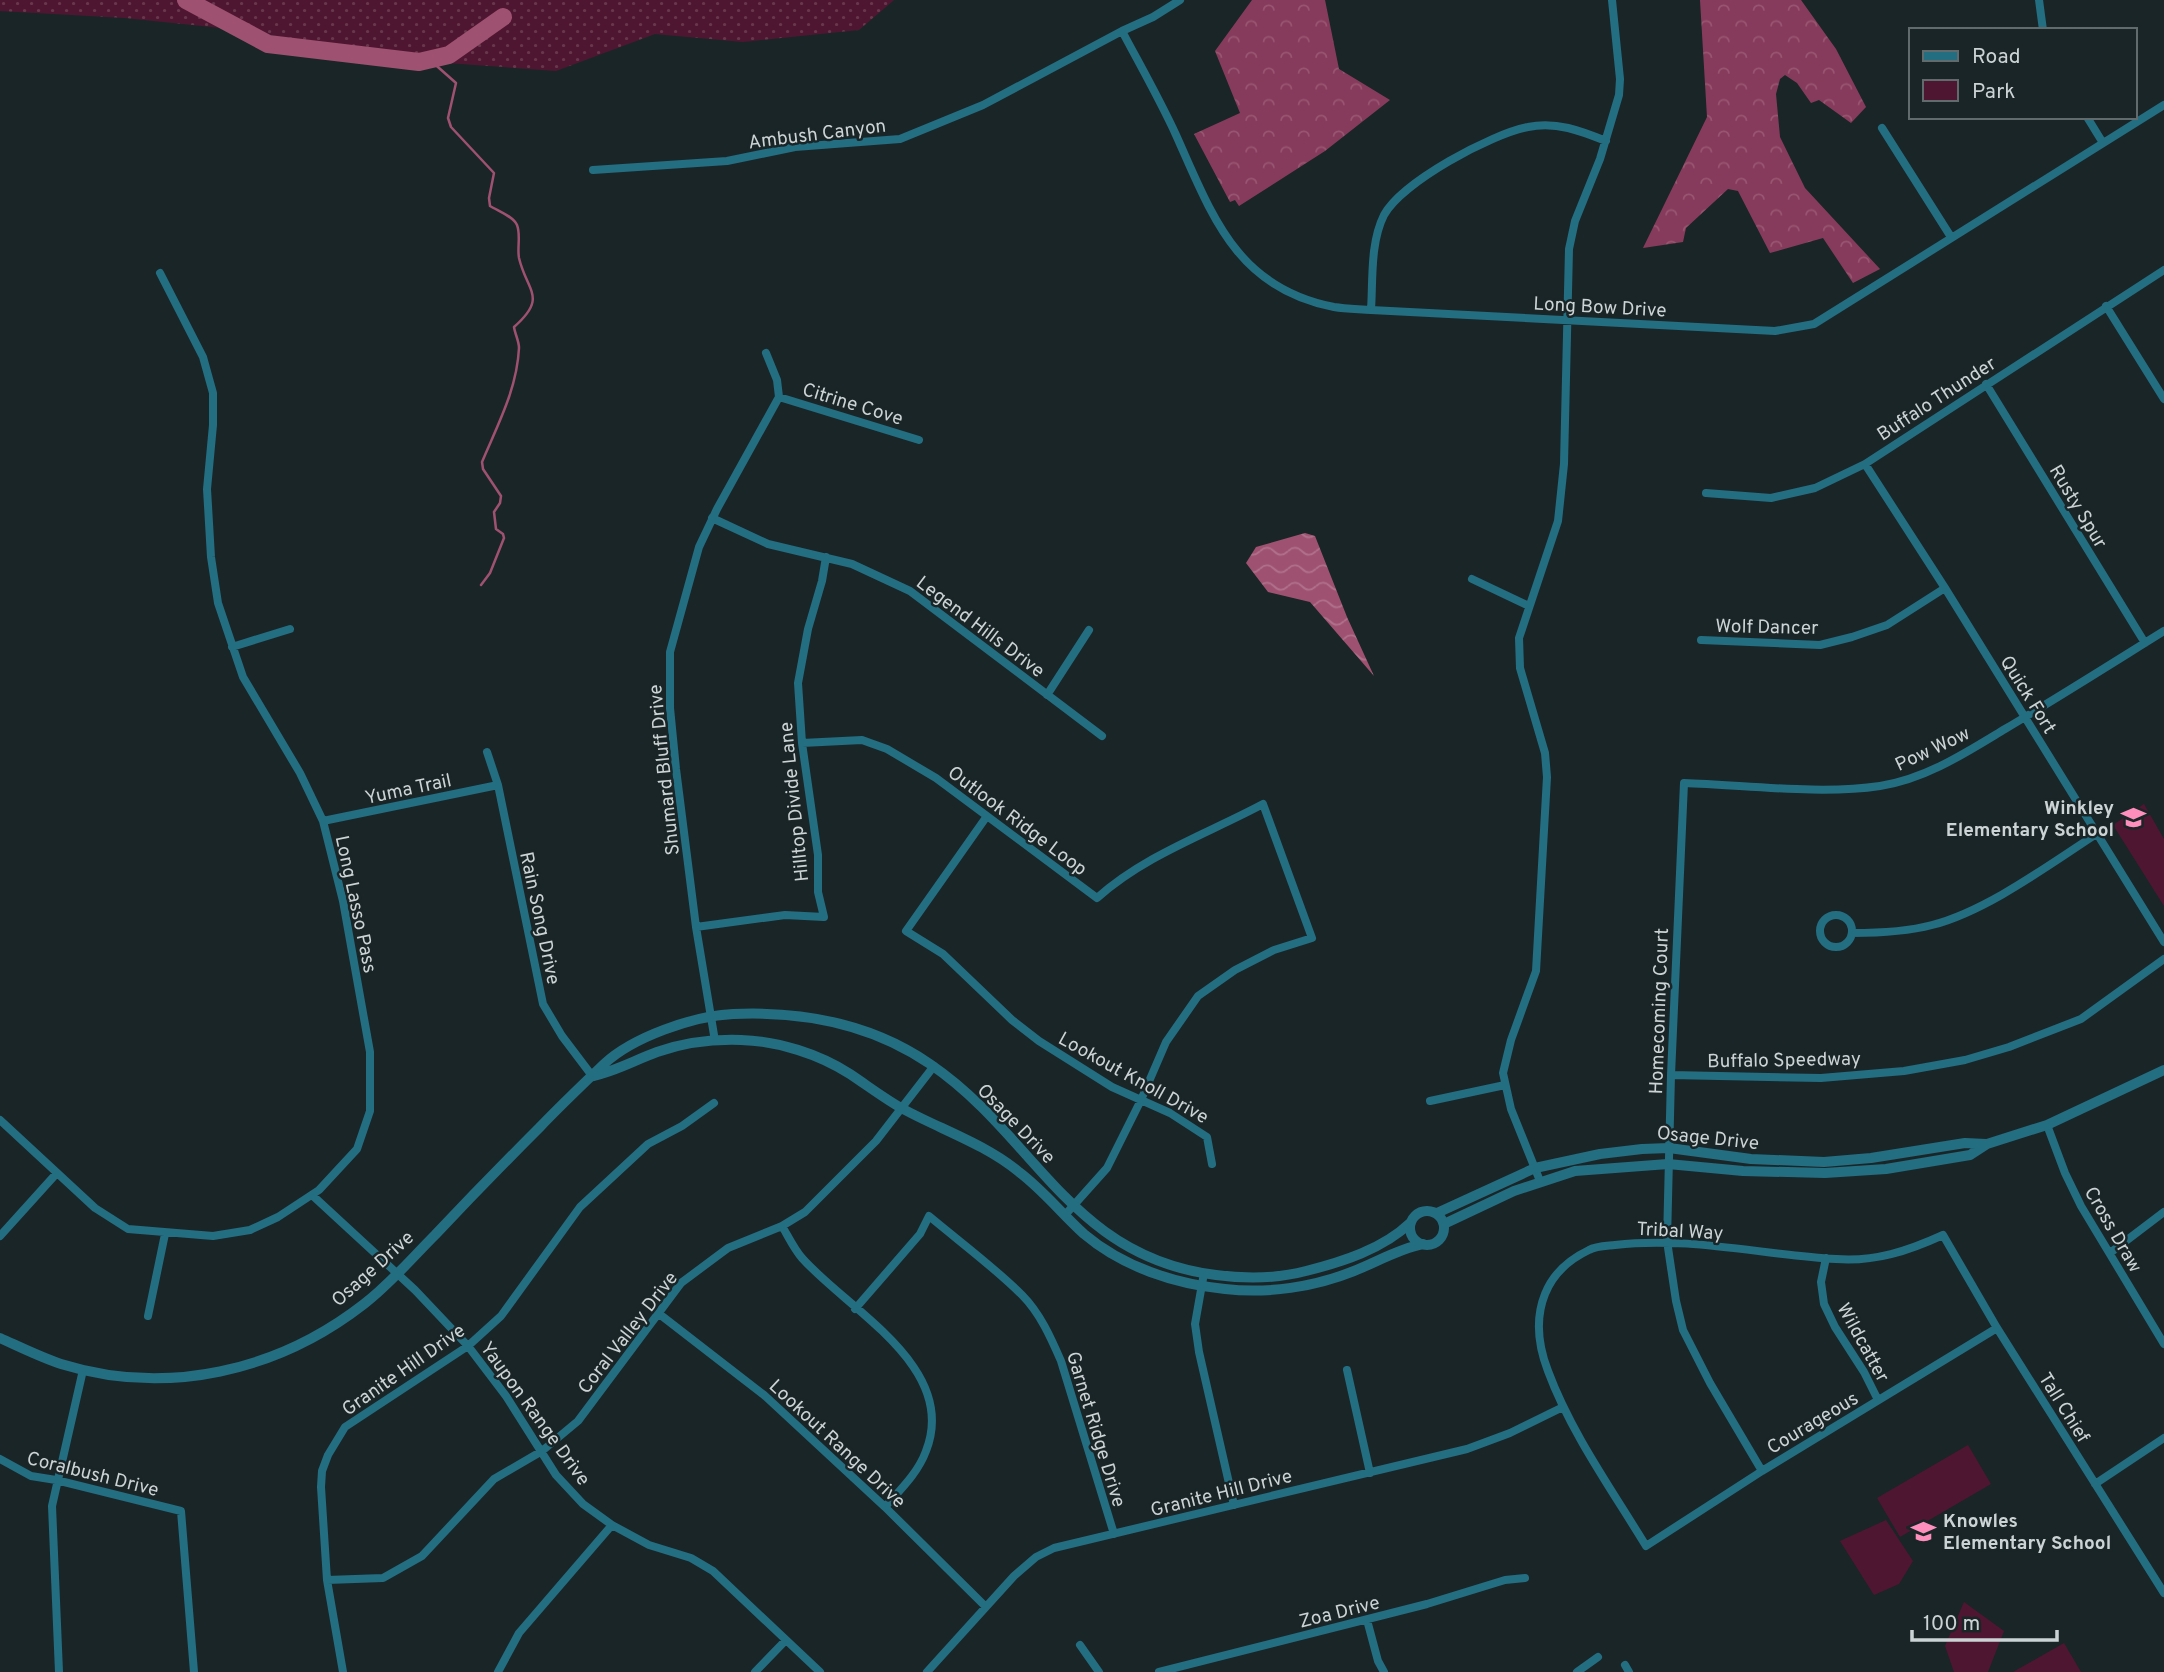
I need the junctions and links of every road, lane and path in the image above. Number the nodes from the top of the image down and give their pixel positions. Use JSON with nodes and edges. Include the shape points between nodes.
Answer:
{"nodes":[{"id":1,"x":1180,"y":0,"type":"edge"},
{"id":2,"x":1612,"y":0,"type":"edge"},
{"id":3,"x":2039,"y":0,"type":"edge"},
{"id":4,"x":2043,"y":28,"type":"edge"},
{"id":5,"x":1122,"y":31,"type":"junction"},
{"id":6,"x":2164,"y":105,"type":"edge"},
{"id":7,"x":2088,"y":119,"type":"edge"},
{"id":8,"x":1882,"y":128,"type":"dead end"},
{"id":9,"x":1606,"y":141,"type":"junction"},
{"id":10,"x":2104,"y":143,"type":"junction"},
{"id":11,"x":593,"y":170,"type":"dead end"},
{"id":12,"x":1951,"y":237,"type":"junction"},
{"id":13,"x":2164,"y":270,"type":"edge"},
{"id":14,"x":160,"y":273,"type":"dead end"},
{"id":15,"x":2106,"y":306,"type":"junction"},
{"id":16,"x":1371,"y":310,"type":"junction"},
{"id":17,"x":1568,"y":321,"type":"junction"},
{"id":18,"x":766,"y":353,"type":"dead end"},
{"id":19,"x":1986,"y":384,"type":"junction"},
{"id":20,"x":779,"y":397,"type":"junction"},
{"id":21,"x":2164,"y":399,"type":"edge"},
{"id":22,"x":919,"y":440,"type":"dead end"},
{"id":23,"x":1865,"y":464,"type":"junction"},
{"id":24,"x":1706,"y":493,"type":"dead end"},
{"id":25,"x":712,"y":519,"type":"junction"},
{"id":26,"x":825,"y":558,"type":"junction"},
{"id":27,"x":1472,"y":579,"type":"dead end"},
{"id":28,"x":1945,"y":588,"type":"junction"},
{"id":29,"x":1529,"y":606,"type":"junction"},
{"id":30,"x":290,"y":628,"type":"dead end"},
{"id":31,"x":1089,"y":630,"type":"dead end"},
{"id":32,"x":2164,"y":631,"type":"edge"},
{"id":33,"x":1701,"y":640,"type":"dead end"},
{"id":34,"x":2145,"y":643,"type":"junction"},
{"id":35,"x":232,"y":647,"type":"junction"},
{"id":36,"x":1047,"y":695,"type":"junction"},
{"id":37,"x":2025,"y":717,"type":"junction"},
{"id":38,"x":1102,"y":736,"type":"dead end"},
{"id":39,"x":802,"y":743,"type":"junction"},
{"id":40,"x":487,"y":752,"type":"dead end"},
{"id":41,"x":1684,"y":783,"type":"joint"},
{"id":42,"x":498,"y":785,"type":"junction"},
{"id":43,"x":987,"y":816,"type":"junction"},
{"id":44,"x":323,"y":821,"type":"junction"},
{"id":45,"x":2098,"y":833,"type":"junction"},
{"id":46,"x":696,"y":927,"type":"junction"},
{"id":47,"x":1852,"y":933,"type":"junction"},
{"id":48,"x":2164,"y":942,"type":"edge"},
{"id":49,"x":2164,"y":959,"type":"edge"},
{"id":50,"x":712,"y":1016,"type":"junction"},
{"id":51,"x":715,"y":1041,"type":"junction"},
{"id":52,"x":934,"y":1066,"type":"junction"},
{"id":53,"x":2164,"y":1070,"type":"edge"},
{"id":54,"x":1671,"y":1075,"type":"junction"},
{"id":55,"x":593,"y":1077,"type":"junction"},
{"id":56,"x":1505,"y":1085,"type":"junction"},
{"id":57,"x":1141,"y":1100,"type":"junction"},
{"id":58,"x":1430,"y":1101,"type":"dead end"},
{"id":59,"x":714,"y":1104,"type":"dead end"},
{"id":60,"x":901,"y":1108,"type":"junction"},
{"id":61,"x":0,"y":1120,"type":"edge"},
{"id":62,"x":2047,"y":1125,"type":"junction"},
{"id":63,"x":1987,"y":1144,"type":"junction"},
{"id":64,"x":1669,"y":1148,"type":"junction"},
{"id":65,"x":1212,"y":1164,"type":"dead end"},
{"id":66,"x":1668,"y":1164,"type":"junction"},
{"id":67,"x":1535,"y":1168,"type":"junction"},
{"id":68,"x":56,"y":1174,"type":"junction"},
{"id":69,"x":1540,"y":1181,"type":"junction"},
{"id":70,"x":312,"y":1195,"type":"junction"},
{"id":71,"x":1073,"y":1207,"type":"junction"},
{"id":72,"x":2164,"y":1212,"type":"edge"},
{"id":73,"x":1437,"y":1213,"type":"junction"},
{"id":74,"x":1065,"y":1214,"type":"junction"},
{"id":75,"x":1410,"y":1223,"type":"junction"},
{"id":76,"x":1444,"y":1224,"type":"junction"},
{"id":77,"x":782,"y":1226,"type":"junction"},
{"id":78,"x":165,"y":1234,"type":"junction"},
{"id":79,"x":1943,"y":1235,"type":"joint"},
{"id":80,"x":0,"y":1236,"type":"edge"},
{"id":81,"x":1667,"y":1241,"type":"junction"},
{"id":82,"x":1423,"y":1244,"type":"junction"},
{"id":83,"x":2110,"y":1253,"type":"junction"},
{"id":84,"x":1826,"y":1258,"type":"junction"},
{"id":85,"x":1204,"y":1273,"type":"junction"},
{"id":86,"x":397,"y":1274,"type":"junction"},
{"id":87,"x":1201,"y":1286,"type":"junction"},
{"id":88,"x":855,"y":1309,"type":"junction"},
{"id":89,"x":658,"y":1313,"type":"junction"},
{"id":90,"x":148,"y":1316,"type":"dead end"},
{"id":91,"x":1997,"y":1328,"type":"junction"},
{"id":92,"x":0,"y":1338,"type":"edge"},
{"id":93,"x":2164,"y":1344,"type":"edge"},
{"id":94,"x":468,"y":1346,"type":"junction"},
{"id":95,"x":83,"y":1370,"type":"junction"},
{"id":96,"x":1347,"y":1370,"type":"dead end"},
{"id":97,"x":1878,"y":1400,"type":"junction"},
{"id":98,"x":1563,"y":1407,"type":"junction"},
{"id":99,"x":2164,"y":1438,"type":"edge"},
{"id":100,"x":542,"y":1451,"type":"junction"},
{"id":101,"x":0,"y":1459,"type":"edge"},
{"id":102,"x":1762,"y":1471,"type":"junction"},
{"id":103,"x":1370,"y":1473,"type":"junction"},
{"id":104,"x":56,"y":1480,"type":"junction"},
{"id":105,"x":2095,"y":1484,"type":"junction"},
{"id":106,"x":1234,"y":1505,"type":"junction"},
{"id":107,"x":885,"y":1507,"type":"junction"},
{"id":108,"x":612,"y":1525,"type":"junction"},
{"id":109,"x":1114,"y":1534,"type":"junction"},
{"id":110,"x":1646,"y":1546,"type":"joint"},
{"id":111,"x":1525,"y":1578,"type":"dead end"},
{"id":112,"x":327,"y":1580,"type":"junction"},
{"id":113,"x":2164,"y":1593,"type":"edge"},
{"id":114,"x":986,"y":1607,"type":"junction"},
{"id":115,"x":1367,"y":1620,"type":"junction"},
{"id":116,"x":785,"y":1641,"type":"junction"},
{"id":117,"x":1080,"y":1645,"type":"dead end"},
{"id":118,"x":1598,"y":1657,"type":"dead end"},
{"id":119,"x":59,"y":1672,"type":"edge"},
{"id":120,"x":194,"y":1672,"type":"edge"},
{"id":121,"x":343,"y":1672,"type":"edge"},
{"id":122,"x":498,"y":1672,"type":"edge"},
{"id":123,"x":755,"y":1672,"type":"edge"},
{"id":124,"x":820,"y":1672,"type":"edge"},
{"id":125,"x":927,"y":1672,"type":"edge"},
{"id":126,"x":1099,"y":1672,"type":"edge"},
{"id":127,"x":1159,"y":1672,"type":"edge"},
{"id":128,"x":1384,"y":1672,"type":"edge"},
{"id":129,"x":1577,"y":1672,"type":"edge"}],
"edges":[{"from":1,"to":5,"type":"street","name":"Ambush Canyon"},
{"from":2,"to":9,"type":"street","via":[[1619,87]]},
{"from":3,"to":4,"type":"street"},
{"from":5,"to":11,"type":"street","name":"Ambush Canyon","via":[[983,105],[900,139],[795,147],[727,161]]},
{"from":5,"to":16,"type":"street","name":"Long Bow Drive","via":[[1211,212],[1237,254],[1279,287],[1333,307]]},
{"from":6,"to":10,"type":"street","name":"Long Bow Drive"},
{"from":7,"to":10,"type":"street"},
{"from":8,"to":12,"type":"street"},
{"from":9,"to":16,"type":"street","via":[[1575,128],[1528,127],[1494,138],[1417,183],[1385,214],[1376,239]]},
{"from":9,"to":17,"type":"street","via":[[1569,249]]},
{"from":10,"to":12,"type":"street","name":"Long Bow Drive"},
{"from":12,"to":17,"type":"street","name":"Long Bow Drive","via":[[1814,324],[1775,331]]},
{"from":13,"to":15,"type":"street","name":"Buffalo Thunder"},
{"from":14,"to":35,"type":"street","name":"Long Lasso Pass","via":[[203,357],[213,393],[207,489],[211,558],[218,603]]},
{"from":15,"to":19,"type":"street","name":"Buffalo Thunder"},
{"from":15,"to":21,"type":"street"},
{"from":16,"to":17,"type":"street","name":"Long Bow Drive"},
{"from":17,"to":29,"type":"street","via":[[1558,521]]},
{"from":18,"to":20,"type":"street"},
{"from":19,"to":23,"type":"street","name":"Buffalo Thunder"},
{"from":19,"to":34,"type":"street","name":"Rusty Spur"},
{"from":20,"to":22,"type":"street","name":"Citrine Cove"},
{"from":20,"to":25,"type":"street","name":"Shumard Bluff Drive"},
{"from":23,"to":24,"type":"street","name":"Buffalo Thunder","via":[[1815,488],[1771,498]]},
{"from":23,"to":28,"type":"street","name":"Quick Fort"},
{"from":25,"to":26,"type":"street","name":"Legend Hills Drive","via":[[768,544]]},
{"from":25,"to":46,"type":"street","name":"Shumard Bluff Drive","via":[[699,547],[670,652],[670,708]]},
{"from":26,"to":36,"type":"street","name":"Legend Hills Drive","via":[[852,564],[910,591]]},
{"from":26,"to":39,"type":"street","name":"Hilltop Divide Lane","via":[[798,683]]},
{"from":27,"to":29,"type":"street"},
{"from":28,"to":33,"type":"street","name":"Wolf Dancer","via":[[1887,625],[1820,645]]},
{"from":28,"to":37,"type":"street","name":"Quick Fort"},
{"from":29,"to":56,"type":"street","via":[[1518,638],[1520,668],[1545,753],[1541,911],[1536,971],[1511,1040],[1503,1073]]},
{"from":30,"to":35,"type":"street"},
{"from":31,"to":36,"type":"street"},
{"from":32,"to":34,"type":"street","name":"Pow Wow"},
{"from":34,"to":37,"type":"street","name":"Pow Wow"},
{"from":35,"to":44,"type":"street","name":"Long Lasso Pass","via":[[243,677]]},
{"from":36,"to":38,"type":"street","name":"Legend Hills Drive"},
{"from":37,"to":41,"type":"street","name":"Pow Wow","via":[[1951,761],[1883,786],[1845,790]]},
{"from":37,"to":45,"type":"street","name":"Quick Fort"},
{"from":39,"to":43,"type":"street","name":"Outlook Ridge Loop","via":[[862,740],[887,749]]},
{"from":39,"to":46,"type":"street","name":"Hilltop Divide Lane","via":[[824,917],[785,915]]},
{"from":40,"to":42,"type":"street","name":"Rain Song Drive"},
{"from":41,"to":54,"type":"street","name":"Homecoming Court"},
{"from":42,"to":44,"type":"street","name":"Yuma Trail"},
{"from":42,"to":55,"type":"street","name":"Rain Song Drive","via":[[543,1004]]},
{"from":43,"to":57,"type":"street","name":"Lookout Knoll Drive","via":[[906,931],[943,954],[1039,1041],[1101,1081]]},
{"from":43,"to":57,"type":"street","name":"Outlook Ridge Loop","via":[[1097,898],[1118,879],[1263,804],[1312,938],[1274,950],[1198,996],[1166,1042]]},
{"from":44,"to":70,"type":"street","name":"Long Lasso Pass","via":[[343,901],[370,1052],[370,1111],[357,1149]]},
{"from":45,"to":47,"type":"street","via":[[2007,892],[1944,921],[1886,933]]},
{"from":45,"to":48,"type":"street","name":"Quick Fort"},
{"from":46,"to":50,"type":"street","name":"Shumard Bluff Drive"},
{"from":47,"to":47,"type":"street","via":[[1846,944],[1831,946],[1824,942],[1821,926],[1826,919],[1842,916]]},
{"from":49,"to":54,"type":"street","name":"Buffalo Speedway","via":[[2081,1019],[1965,1060],[1821,1078]]},
{"from":50,"to":51,"type":"street","name":"Shumard Bluff Drive"},
{"from":50,"to":52,"type":"street","name":"Osage Drive","via":[[785,1014],[830,1021],[885,1039]]},
{"from":50,"to":55,"type":"street","name":"Osage Drive","via":[[645,1038],[615,1055]]},
{"from":51,"to":55,"type":"street","name":"Osage Drive","via":[[657,1052]]},
{"from":51,"to":60,"type":"street","name":"Osage Drive","via":[[743,1040],[802,1052],[848,1073]]},
{"from":52,"to":60,"type":"street","name":"Coral Valley Drive"},
{"from":52,"to":71,"type":"street","name":"Osage Drive","via":[[978,1104]]},
{"from":53,"to":62,"type":"street","name":"Osage Drive"},
{"from":54,"to":64,"type":"street","name":"Homecoming Court"},
{"from":55,"to":86,"type":"street","name":"Osage Drive"},
{"from":56,"to":58,"type":"street"},
{"from":56,"to":67,"type":"street"},
{"from":57,"to":65,"type":"street","name":"Lookout Knoll Drive","via":[[1208,1137]]},
{"from":57,"to":71,"type":"street","via":[[1107,1168]]},
{"from":59,"to":94,"type":"street","name":"Granite Hill Drive","via":[[648,1144],[580,1207],[501,1315]]},
{"from":60,"to":74,"type":"street","name":"Osage Drive","via":[[995,1154]]},
{"from":60,"to":77,"type":"street","name":"Coral Valley Drive","via":[[876,1141],[805,1212]]},
{"from":61,"to":68,"type":"street","name":"Long Lasso Pass"},
{"from":62,"to":63,"type":"street","name":"Osage Drive"},
{"from":62,"to":83,"type":"street","name":"Cross Draw","via":[[2081,1206]]},
{"from":63,"to":64,"type":"street","name":"Osage Drive","via":[[1824,1162],[1751,1159]]},
{"from":63,"to":66,"type":"street","name":"Osage Drive","via":[[1969,1156],[1886,1169],[1743,1171]]},
{"from":64,"to":66,"type":"street","name":"Homecoming Court"},
{"from":64,"to":67,"type":"street","name":"Osage Drive","via":[[1600,1154]]},
{"from":66,"to":69,"type":"street","name":"Osage Drive","via":[[1575,1171]]},
{"from":66,"to":81,"type":"street","name":"Homecoming Court"},
{"from":67,"to":69,"type":"street"},
{"from":67,"to":73,"type":"street","name":"Osage Drive"},
{"from":68,"to":78,"type":"street","name":"Long Lasso Pass","via":[[128,1229]]},
{"from":68,"to":80,"type":"street"},
{"from":69,"to":76,"type":"street","name":"Osage Drive"},
{"from":70,"to":78,"type":"street","name":"Long Lasso Pass","via":[[250,1230],[213,1236]]},
{"from":70,"to":86,"type":"street","name":"Yaupon Range Drive"},
{"from":71,"to":74,"type":"street"},
{"from":71,"to":85,"type":"street","name":"Osage Drive","via":[[1130,1248]]},
{"from":72,"to":83,"type":"street"},
{"from":73,"to":75,"type":"street","via":[[1421,1212]]},
{"from":73,"to":76,"type":"street"},
{"from":74,"to":87,"type":"street","name":"Osage Drive","via":[[1123,1260]]},
{"from":75,"to":82,"type":"street","via":[[1411,1234]]},
{"from":75,"to":85,"type":"street","name":"Osage Drive","via":[[1361,1253],[1289,1275],[1238,1278]]},
{"from":76,"to":82,"type":"street","via":[[1439,1240]]},
{"from":77,"to":88,"type":"street","via":[[800,1256]]},
{"from":77,"to":89,"type":"street","name":"Coral Valley Drive","via":[[728,1248],[681,1283]]},
{"from":78,"to":90,"type":"street"},
{"from":79,"to":84,"type":"street","name":"Tribal Way","via":[[1877,1259]]},
{"from":79,"to":91,"type":"street","name":"Tall Chief"},
{"from":81,"to":84,"type":"street","name":"Tribal Way"},
{"from":81,"to":98,"type":"street","name":"Tribal Way","via":[[1591,1248],[1563,1266],[1549,1283],[1540,1306],[1540,1346]]},
{"from":81,"to":102,"type":"street","name":"Homecoming Court","via":[[1684,1330]]},
{"from":82,"to":87,"type":"street","name":"Osage Drive","via":[[1323,1282],[1252,1291]]},
{"from":83,"to":93,"type":"street","name":"Cross Draw"},
{"from":84,"to":97,"type":"street","name":"Wildcatter","via":[[1821,1282],[1824,1304]]},
{"from":85,"to":87,"type":"street"},
{"from":86,"to":94,"type":"street","name":"Yaupon Range Drive"},
{"from":86,"to":95,"type":"street","name":"Osage Drive","via":[[313,1339],[260,1362],[197,1377],[120,1376]]},
{"from":87,"to":106,"type":"street","via":[[1195,1324],[1199,1352]]},
{"from":88,"to":107,"type":"street","via":[[903,1355],[924,1382],[931,1403],[933,1425],[926,1452]]},
{"from":88,"to":109,"type":"street","name":"Garnet Ridge Drive","via":[[920,1234],[929,1216],[1023,1297],[1061,1361]]},
{"from":89,"to":100,"type":"street","name":"Coral Valley Drive","via":[[578,1421]]},
{"from":89,"to":107,"type":"street","name":"Lookout Range Drive","via":[[764,1395]]},
{"from":91,"to":97,"type":"street","name":"Courageous"},
{"from":91,"to":105,"type":"street","name":"Tall Chief"},
{"from":92,"to":95,"type":"street","name":"Osage Drive"},
{"from":94,"to":100,"type":"street","name":"Yaupon Range Drive"},
{"from":94,"to":112,"type":"street","name":"Granite Hill Drive","via":[[345,1427],[328,1455],[321,1487]]},
{"from":95,"to":104,"type":"street"},
{"from":96,"to":103,"type":"street"},
{"from":97,"to":102,"type":"street","name":"Courageous"},
{"from":98,"to":103,"type":"street","name":"Granite Hill Drive","via":[[1467,1449]]},
{"from":98,"to":110,"type":"street","name":"Tribal Way"},
{"from":99,"to":105,"type":"street"},
{"from":100,"to":108,"type":"street","name":"Yaupon Range Drive","via":[[556,1475],[583,1504]]},
{"from":100,"to":112,"type":"street","name":"Coral Valley Drive","via":[[494,1479],[422,1556],[383,1578]]},
{"from":101,"to":104,"type":"street","name":"Coralbush Drive","via":[[31,1476]]},
{"from":102,"to":110,"type":"street","name":"Courageous"},
{"from":103,"to":106,"type":"street","name":"Granite Hill Drive"},
{"from":104,"to":119,"type":"street","via":[[51,1506]]},
{"from":104,"to":120,"type":"street","name":"Coralbush Drive","via":[[181,1511]]},
{"from":105,"to":113,"type":"street","name":"Tall Chief"},
{"from":106,"to":109,"type":"street","name":"Granite Hill Drive"},
{"from":107,"to":114,"type":"street","name":"Lookout Range Drive"},
{"from":108,"to":116,"type":"street","name":"Yaupon Range Drive","via":[[713,1571]]},
{"from":108,"to":122,"type":"street","via":[[519,1633]]},
{"from":109,"to":114,"type":"street","name":"Granite Hill Drive","via":[[1054,1548],[1036,1557]]},
{"from":111,"to":115,"type":"street","name":"Zoa Drive"},
{"from":112,"to":121,"type":"street","name":"Granite Hill Drive"},
{"from":114,"to":125,"type":"street","name":"Granite Hill Drive"},
{"from":115,"to":127,"type":"street","name":"Zoa Drive"},
{"from":115,"to":128,"type":"street"},
{"from":116,"to":123,"type":"street"},
{"from":116,"to":124,"type":"street","name":"Yaupon Range Drive"},
{"from":117,"to":126,"type":"street"},
{"from":118,"to":129,"type":"street"}]}
